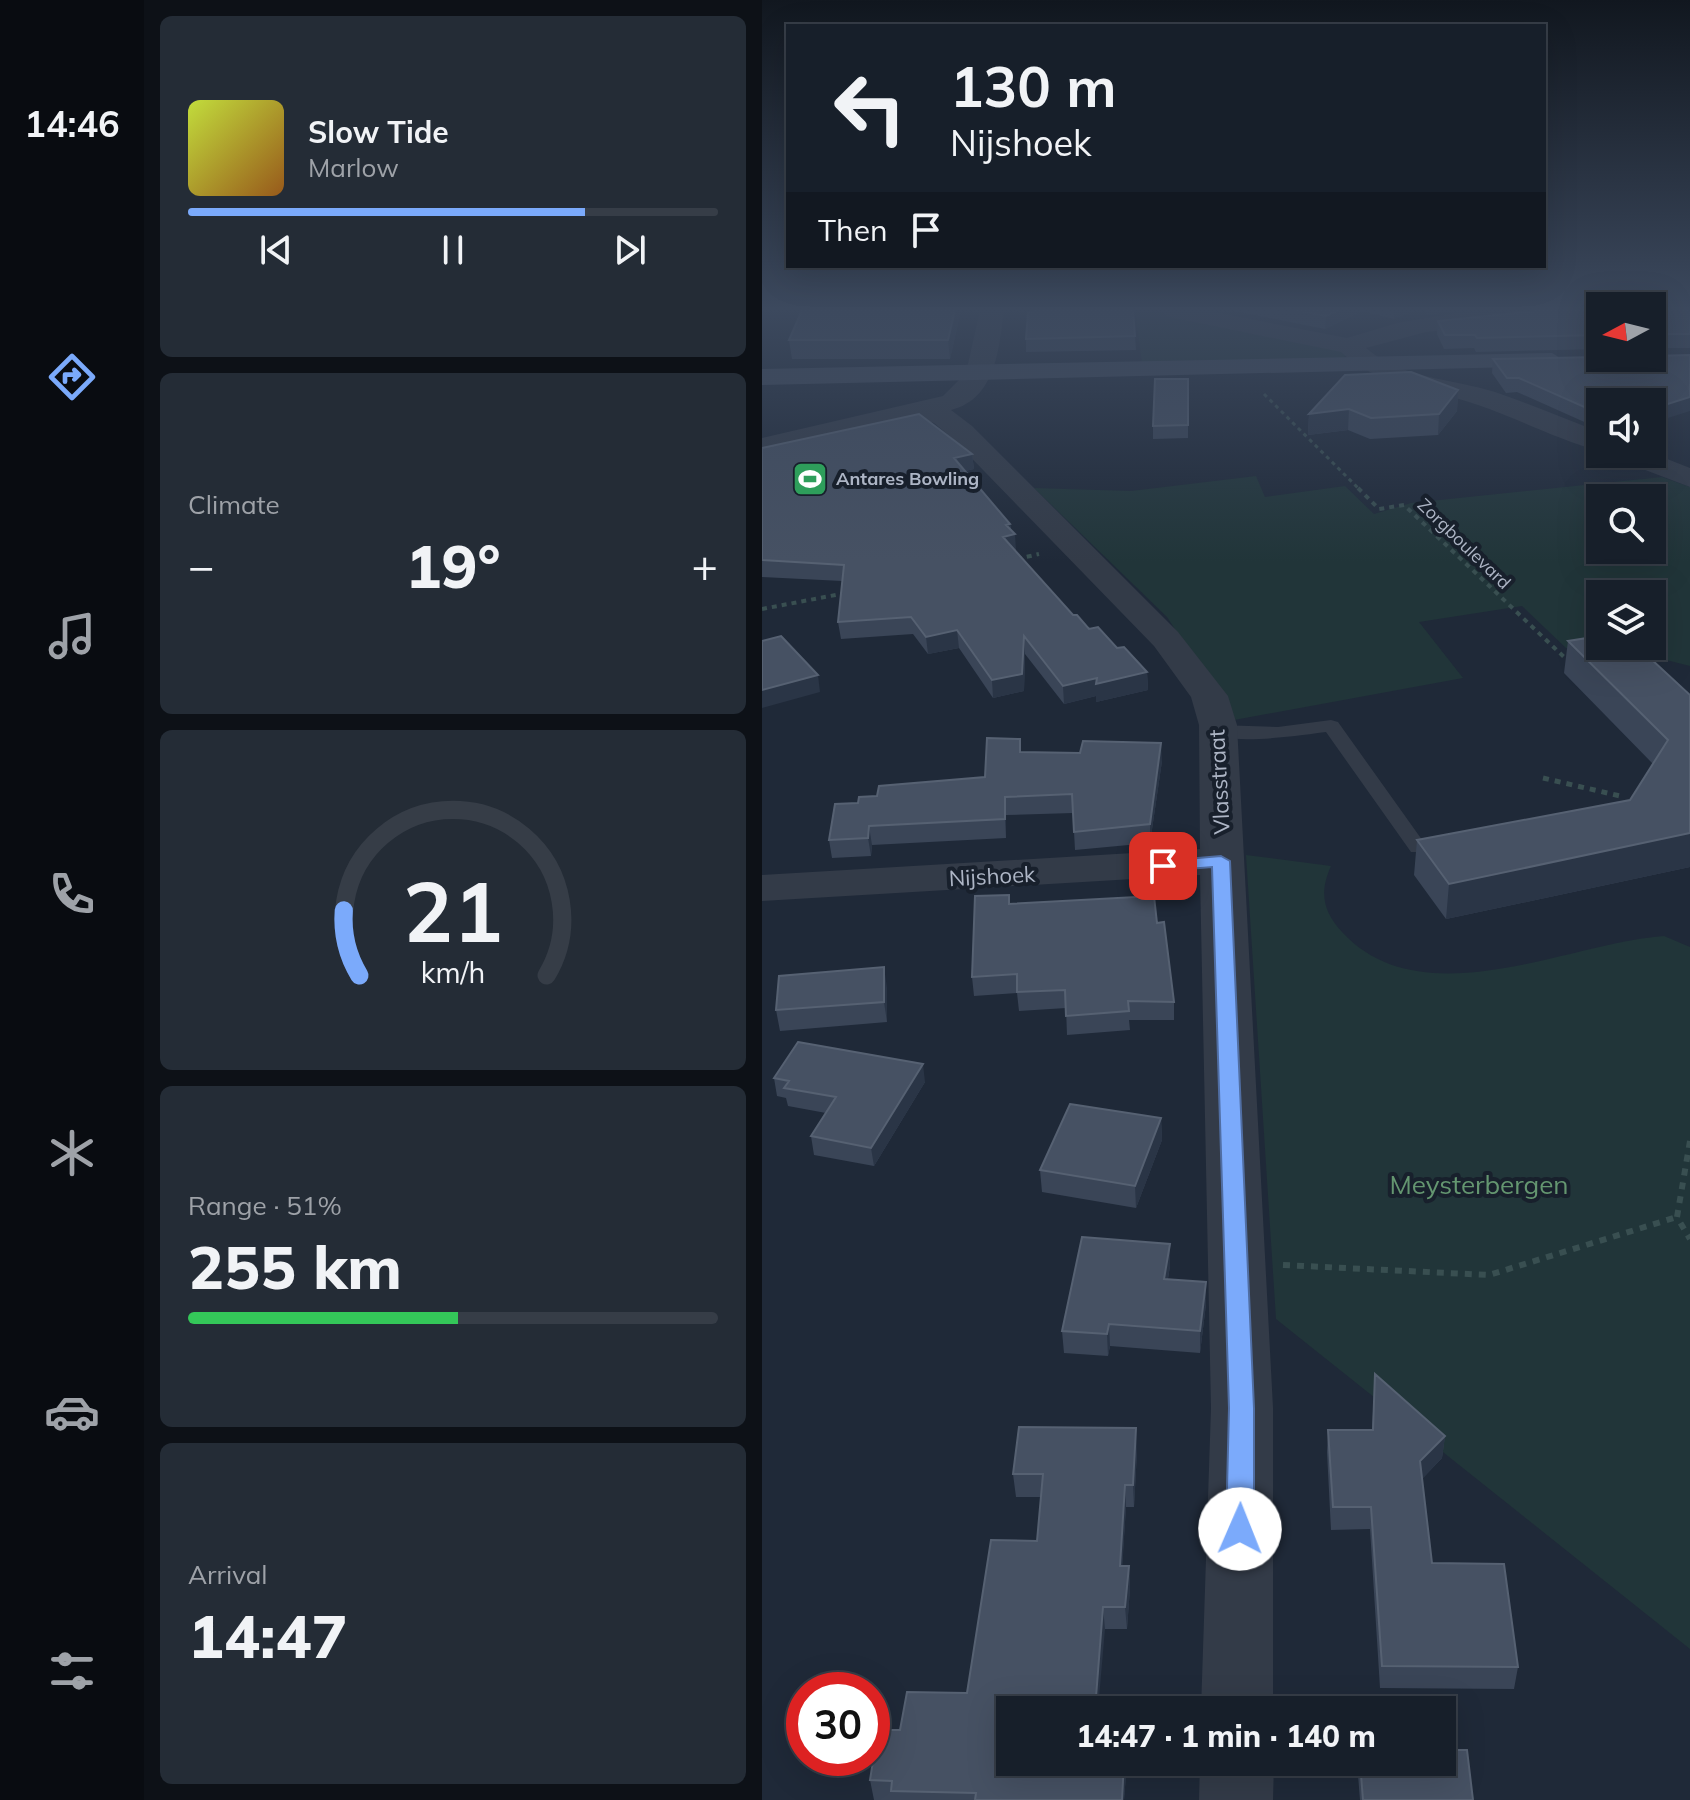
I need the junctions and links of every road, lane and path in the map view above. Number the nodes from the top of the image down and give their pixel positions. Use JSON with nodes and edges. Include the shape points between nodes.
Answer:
{"nodes":[{"id":1,"x":913,"y":394,"type":"edge"},
{"id":2,"x":921,"y":394,"type":"edge"},
{"id":3,"x":926,"y":394,"type":"edge"},
{"id":4,"x":962,"y":394,"type":"edge"},
{"id":5,"x":1264,"y":394,"type":"edge"},
{"id":6,"x":1471,"y":394,"type":"edge"},
{"id":7,"x":1476,"y":394,"type":"edge"},
{"id":8,"x":1485,"y":398,"type":"junction"},
{"id":9,"x":1586,"y":437,"type":"edge"},
{"id":10,"x":762,"y":447,"type":"edge"},
{"id":11,"x":1665,"y":468,"type":"edge"},
{"id":12,"x":1690,"y":478,"type":"edge"},
{"id":13,"x":1075,"y":547,"type":"junction"},
{"id":14,"x":1012,"y":560,"type":"edge"},
{"id":15,"x":856,"y":591,"type":"edge"},
{"id":16,"x":762,"y":609,"type":"edge"},
{"id":17,"x":1564,"y":657,"type":"dead end"},
{"id":18,"x":1218,"y":731,"type":"junction"},
{"id":19,"x":1543,"y":778,"type":"dead end"},
{"id":20,"x":1620,"y":796,"type":"dead end"},
{"id":21,"x":1418,"y":848,"type":"edge"},
{"id":22,"x":1221,"y":861,"type":"junction"},
{"id":23,"x":762,"y":888,"type":"edge"},
{"id":24,"x":1690,"y":1141,"type":"edge"},
{"id":25,"x":1677,"y":1217,"type":"junction"},
{"id":26,"x":1690,"y":1239,"type":"edge"},
{"id":27,"x":1236,"y":1263,"type":"junction"},
{"id":28,"x":1237,"y":1696,"type":"edge"},
{"id":29,"x":1237,"y":1776,"type":"edge"},
{"id":30,"x":1236,"y":1800,"type":"edge"}],
"edges":[{"from":1,"to":10,"type":"street"},
{"from":2,"to":13,"type":"street","name":"Vlasstraat"},
{"from":3,"to":4,"type":"street","via":[[952,402]]},
{"from":5,"to":17,"type":"path","name":"Zorgboulevard","via":[[1379,509],[1404,505]]},
{"from":6,"to":8,"type":"street"},
{"from":7,"to":8,"type":"street"},
{"from":8,"to":9,"type":"street"},
{"from":11,"to":12,"type":"street"},
{"from":13,"to":14,"type":"path"},
{"from":13,"to":18,"type":"street","name":"Vlasstraat","via":[[1166,639],[1209,696]]},
{"from":15,"to":16,"type":"path"},
{"from":18,"to":21,"type":"lane","via":[[1278,733],[1331,726]]},
{"from":18,"to":22,"type":"street","name":"Vlasstraat","via":[[1224,806]]},
{"from":19,"to":20,"type":"path"},
{"from":22,"to":23,"type":"street","name":"Nijshoek"},
{"from":22,"to":27,"type":"street","name":"Vlasstraat"},
{"from":24,"to":25,"type":"path"},
{"from":25,"to":26,"type":"path"},
{"from":25,"to":27,"type":"path","via":[[1489,1275]]},
{"from":27,"to":28,"type":"street","name":"Vlasstraat","via":[[1242,1408]]},
{"from":29,"to":30,"type":"street"}]}
